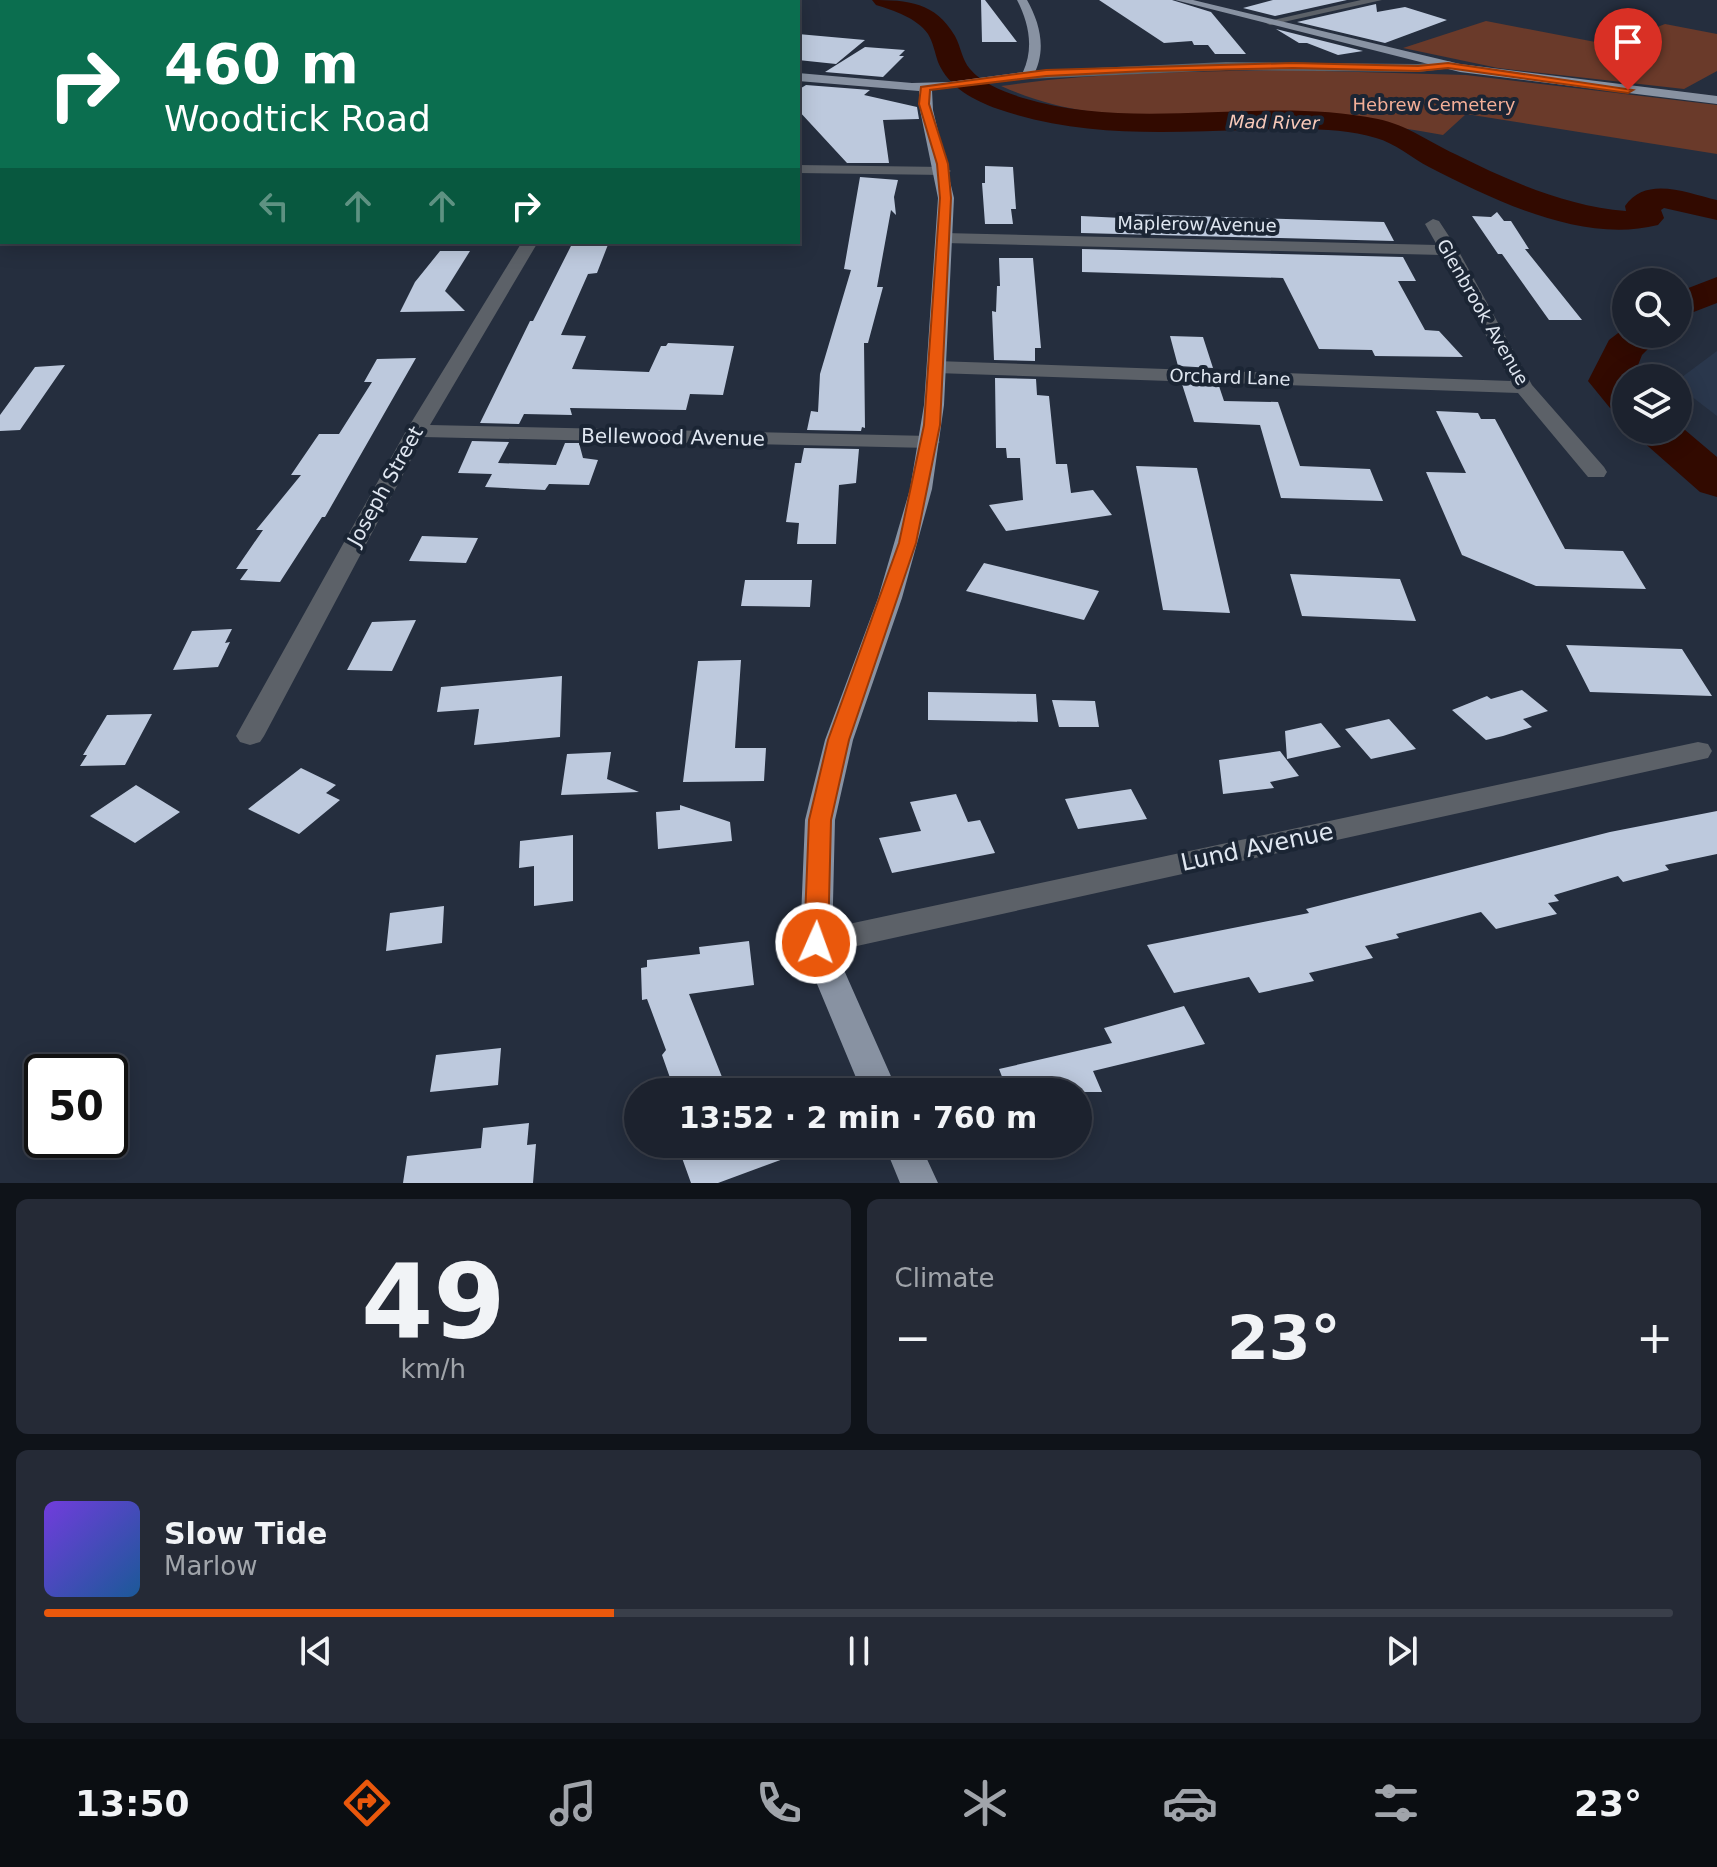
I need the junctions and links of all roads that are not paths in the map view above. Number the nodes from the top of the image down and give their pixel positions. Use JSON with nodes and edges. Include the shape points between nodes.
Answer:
{"nodes":[{"id":1,"x":1022,"y":0,"type":"edge"},
{"id":2,"x":1180,"y":0,"type":"edge"},
{"id":3,"x":1377,"y":0,"type":"edge"},
{"id":4,"x":1270,"y":22,"type":"junction"},
{"id":5,"x":1448,"y":65,"type":"junction"},
{"id":6,"x":1028,"y":75,"type":"junction"},
{"id":7,"x":800,"y":77,"type":"edge"},
{"id":8,"x":926,"y":87,"type":"junction"},
{"id":9,"x":1717,"y":100,"type":"edge"},
{"id":10,"x":800,"y":169,"type":"edge"},
{"id":11,"x":944,"y":171,"type":"junction"},
{"id":12,"x":1433,"y":224,"type":"dead end"},
{"id":13,"x":944,"y":238,"type":"junction"},
{"id":14,"x":529,"y":244,"type":"edge"},
{"id":15,"x":1450,"y":250,"type":"junction"},
{"id":16,"x":936,"y":367,"type":"junction"},
{"id":17,"x":1524,"y":387,"type":"junction"},
{"id":18,"x":416,"y":431,"type":"junction"},
{"id":19,"x":930,"y":442,"type":"junction"},
{"id":20,"x":1596,"y":472,"type":"dead end"},
{"id":21,"x":250,"y":736,"type":"dead end"},
{"id":22,"x":1698,"y":751,"type":"dead end"},
{"id":23,"x":816,"y":943,"type":"junction"},
{"id":24,"x":874,"y":1078,"type":"edge"},
{"id":25,"x":908,"y":1158,"type":"edge"},
{"id":26,"x":919,"y":1183,"type":"edge"}],
"edges":[{"from":1,"to":6,"type":"main road","via":[[1037,59]]},
{"from":2,"to":4,"type":"main road"},
{"from":3,"to":4,"type":"street"},
{"from":4,"to":5,"type":"main road"},
{"from":5,"to":6,"type":"street","via":[[1192,67]]},
{"from":5,"to":9,"type":"main road"},
{"from":6,"to":8,"type":"main road"},
{"from":7,"to":8,"type":"main road"},
{"from":8,"to":11,"type":"main road","via":[[924,104]]},
{"from":10,"to":11,"type":"street"},
{"from":11,"to":13,"type":"main road"},
{"from":12,"to":15,"type":"street","name":"Glenbrook Avenue"},
{"from":13,"to":15,"type":"street","name":"Maplerow Avenue"},
{"from":13,"to":16,"type":"main road"},
{"from":14,"to":18,"type":"street","name":"Joseph Street"},
{"from":15,"to":17,"type":"street","name":"Glenbrook Avenue"},
{"from":16,"to":17,"type":"street","name":"Orchard Lane"},
{"from":16,"to":19,"type":"main road"},
{"from":17,"to":20,"type":"street","name":"Glenbrook Avenue"},
{"from":18,"to":19,"type":"street","name":"Bellewood Avenue"},
{"from":18,"to":21,"type":"street","name":"Joseph Street"},
{"from":19,"to":23,"type":"main road","via":[[907,543],[839,740],[820,820]]},
{"from":22,"to":23,"type":"street","name":"Lund Avenue"},
{"from":23,"to":24,"type":"main road"},
{"from":25,"to":26,"type":"main road"}]}
